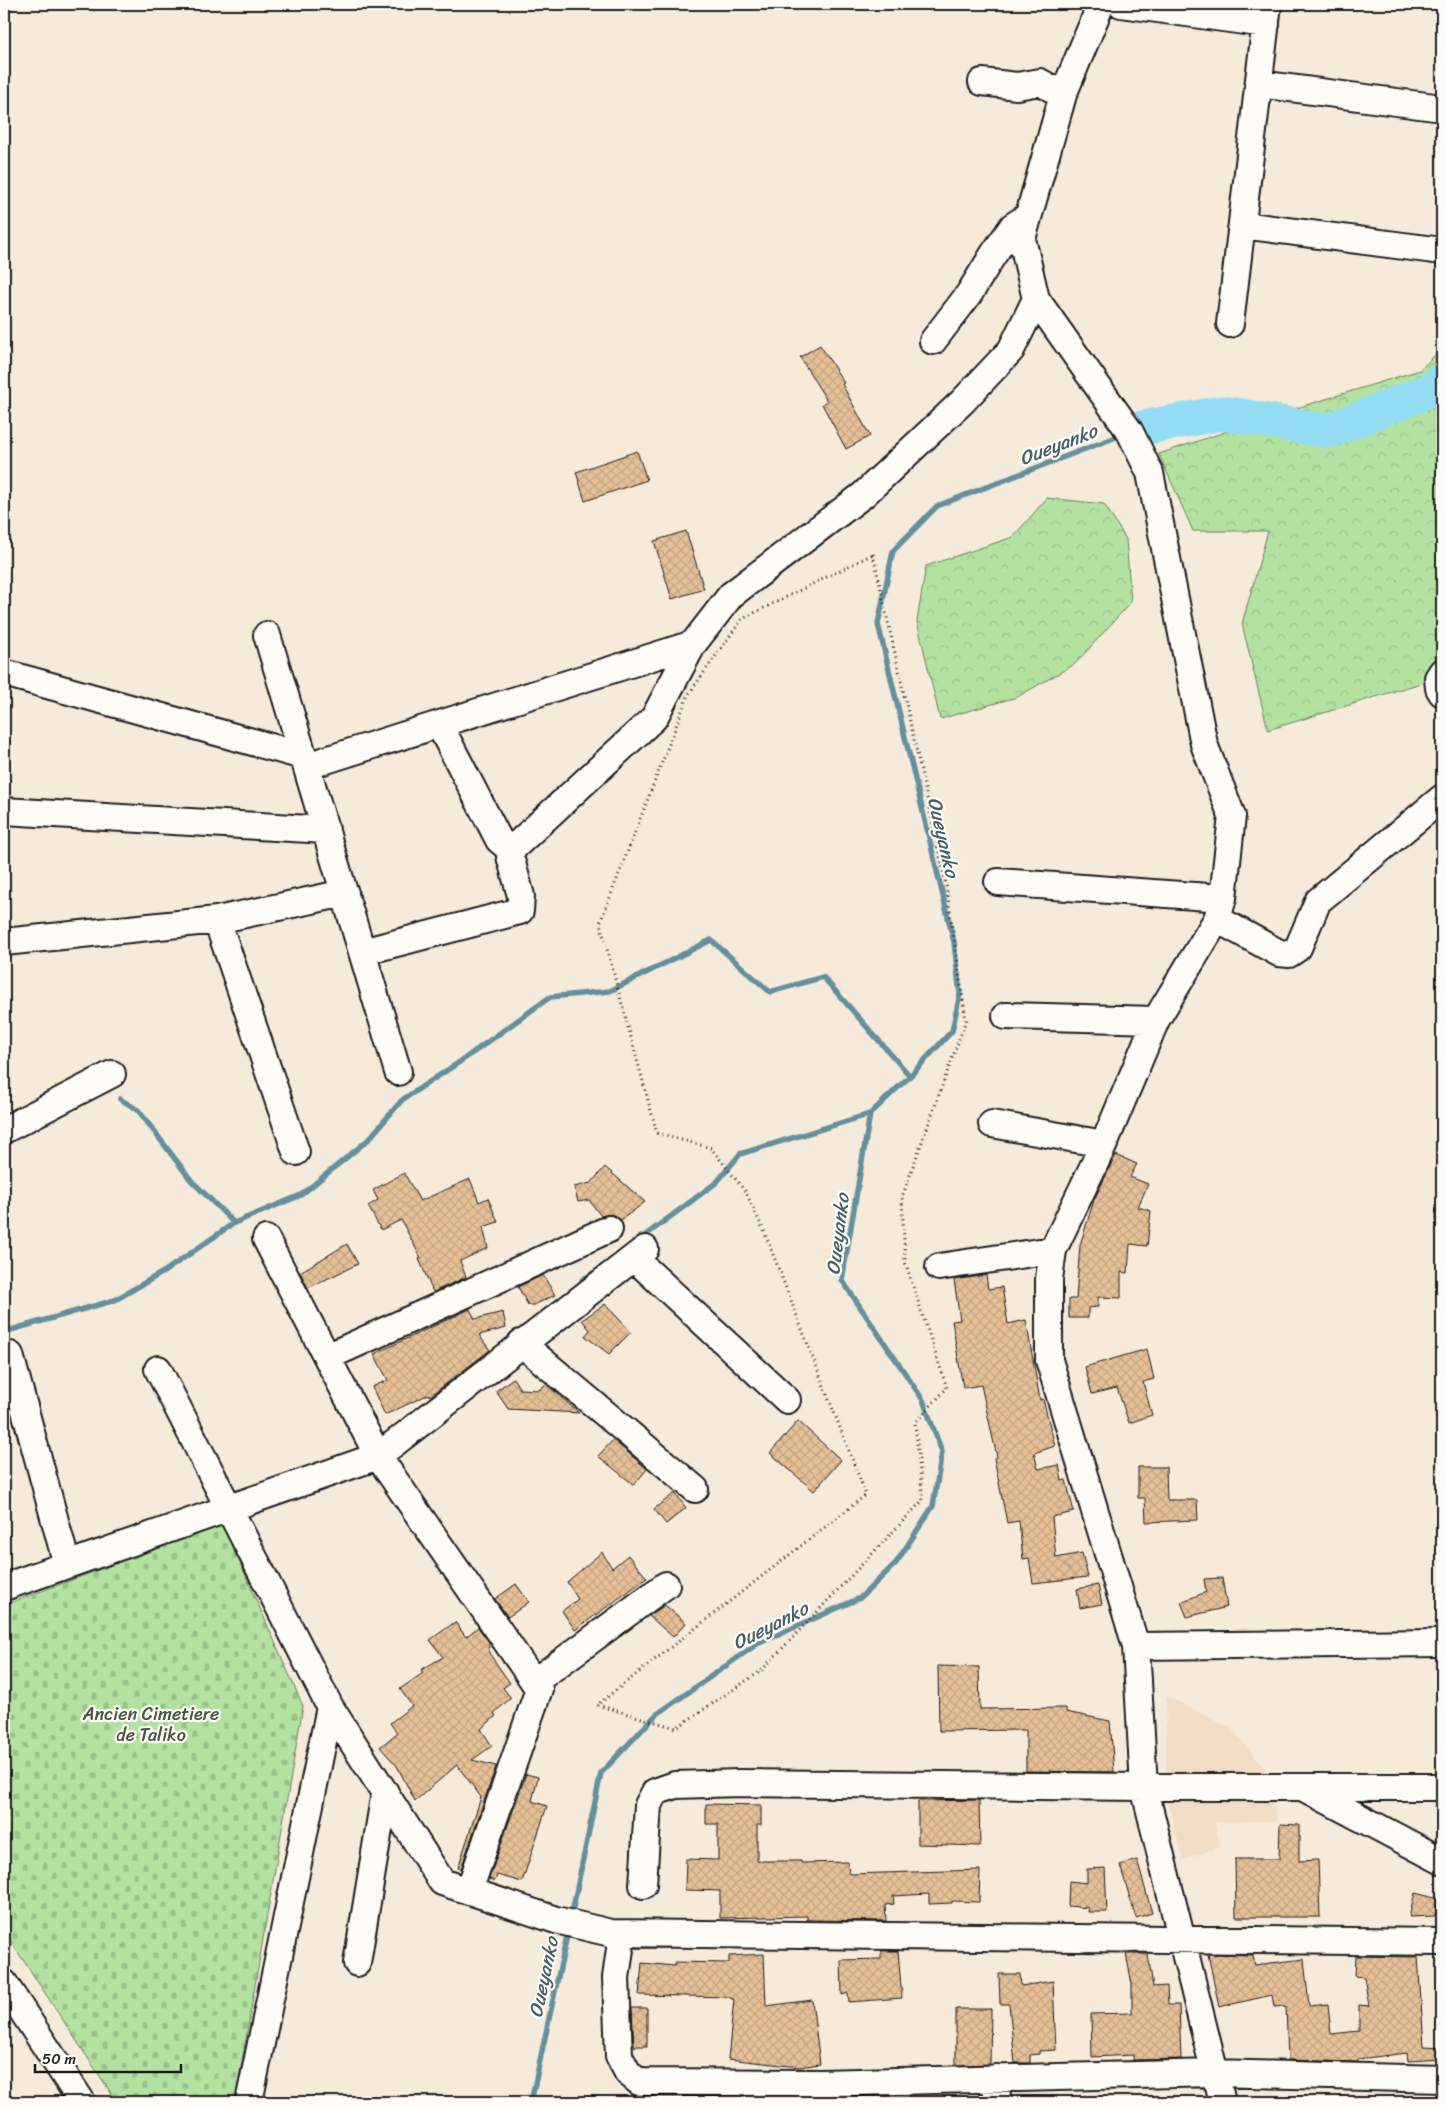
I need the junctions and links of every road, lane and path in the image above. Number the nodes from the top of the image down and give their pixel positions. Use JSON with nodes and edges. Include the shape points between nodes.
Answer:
{"nodes":[{"id":1,"x":1101,"y":4,"type":"edge"},
{"id":2,"x":1120,"y":4,"type":"edge"},
{"id":3,"x":1267,"y":14,"type":"edge"},
{"id":4,"x":982,"y":82,"type":"dead end"},
{"id":5,"x":1258,"y":84,"type":"junction"},
{"id":6,"x":1063,"y":95,"type":"junction"},
{"id":7,"x":1442,"y":108,"type":"edge"},
{"id":8,"x":1028,"y":217,"type":"junction"},
{"id":9,"x":1242,"y":225,"type":"junction"},
{"id":10,"x":1442,"y":250,"type":"edge"},
{"id":11,"x":1036,"y":298,"type":"junction"},
{"id":12,"x":1230,"y":324,"type":"dead end"},
{"id":13,"x":933,"y":341,"type":"dead end"},
{"id":14,"x":873,"y":554,"type":"joint"},
{"id":15,"x":267,"y":635,"type":"dead end"},
{"id":16,"x":693,"y":644,"type":"junction"},
{"id":17,"x":1442,"y":672,"type":"edge"},
{"id":18,"x":4,"y":674,"type":"edge"},
{"id":19,"x":1442,"y":693,"type":"edge"},
{"id":20,"x":439,"y":724,"type":"junction"},
{"id":21,"x":305,"y":761,"type":"junction"},
{"id":22,"x":1442,"y":798,"type":"edge"},
{"id":23,"x":4,"y":811,"type":"edge"},
{"id":24,"x":326,"y":830,"type":"junction"},
{"id":25,"x":512,"y":850,"type":"junction"},
{"id":26,"x":998,"y":882,"type":"dead end"},
{"id":27,"x":344,"y":892,"type":"junction"},
{"id":28,"x":1220,"y":908,"type":"junction"},
{"id":29,"x":216,"y":920,"type":"junction"},
{"id":30,"x":4,"y":942,"type":"edge"},
{"id":31,"x":362,"y":952,"type":"junction"},
{"id":32,"x":1006,"y":1016,"type":"dead end"},
{"id":33,"x":1156,"y":1020,"type":"junction"},
{"id":34,"x":398,"y":1072,"type":"dead end"},
{"id":35,"x":112,"y":1074,"type":"dead end"},
{"id":36,"x":992,"y":1124,"type":"dead end"},
{"id":37,"x":4,"y":1130,"type":"edge"},
{"id":38,"x":1104,"y":1144,"type":"junction"},
{"id":39,"x":296,"y":1152,"type":"dead end"},
{"id":40,"x":609,"y":1229,"type":"dead end"},
{"id":41,"x":266,"y":1239,"type":"dead end"},
{"id":42,"x":1053,"y":1250,"type":"junction"},
{"id":43,"x":939,"y":1267,"type":"dead end"},
{"id":44,"x":521,"y":1343,"type":"junction"},
{"id":45,"x":10,"y":1355,"type":"dead end"},
{"id":46,"x":327,"y":1357,"type":"junction"},
{"id":47,"x":158,"y":1369,"type":"dead end"},
{"id":48,"x":787,"y":1400,"type":"dead end"},
{"id":49,"x":378,"y":1456,"type":"junction"},
{"id":50,"x":694,"y":1488,"type":"dead end"},
{"id":51,"x":229,"y":1508,"type":"junction"},
{"id":52,"x":67,"y":1565,"type":"junction"},
{"id":53,"x":666,"y":1585,"type":"dead end"},
{"id":54,"x":4,"y":1587,"type":"edge"},
{"id":55,"x":1442,"y":1643,"type":"edge"},
{"id":56,"x":1136,"y":1646,"type":"junction"},
{"id":57,"x":534,"y":1682,"type":"junction"},
{"id":58,"x":330,"y":1707,"type":"junction"},
{"id":59,"x":1144,"y":1787,"type":"junction"},
{"id":60,"x":1303,"y":1787,"type":"junction"},
{"id":61,"x":1442,"y":1787,"type":"edge"},
{"id":62,"x":384,"y":1792,"type":"junction"},
{"id":63,"x":1442,"y":1861,"type":"edge"},
{"id":64,"x":643,"y":1885,"type":"dead end"},
{"id":65,"x":469,"y":1891,"type":"junction"},
{"id":66,"x":1182,"y":1940,"type":"junction"},
{"id":67,"x":616,"y":1941,"type":"junction"},
{"id":68,"x":1442,"y":1942,"type":"edge"},
{"id":69,"x":357,"y":1963,"type":"dead end"},
{"id":70,"x":4,"y":1983,"type":"edge"},
{"id":71,"x":1214,"y":2073,"type":"junction"},
{"id":72,"x":1442,"y":2079,"type":"edge"},
{"id":73,"x":997,"y":2090,"type":"edge"},
{"id":74,"x":821,"y":2093,"type":"edge"},
{"id":75,"x":82,"y":2102,"type":"edge"},
{"id":76,"x":249,"y":2102,"type":"edge"},
{"id":77,"x":1222,"y":2102,"type":"edge"}],
"edges":[{"from":1,"to":6,"type":"street"},
{"from":2,"to":3,"type":"street"},
{"from":3,"to":5,"type":"street"},
{"from":4,"to":6,"type":"street","via":[[1017,86],[1040,82]]},
{"from":5,"to":7,"type":"street"},
{"from":5,"to":9,"type":"street"},
{"from":6,"to":8,"type":"street"},
{"from":8,"to":11,"type":"street","via":[[1022,240]]},
{"from":8,"to":13,"type":"street","via":[[1013,226],[969,294]]},
{"from":9,"to":10,"type":"street"},
{"from":9,"to":12,"type":"street"},
{"from":11,"to":16,"type":"street","via":[[1011,350],[962,402],[862,495],[731,595]]},
{"from":11,"to":28,"type":"street","via":[[1130,432],[1150,473],[1204,744],[1232,816]]},
{"from":14,"to":14,"type":"path","via":[[742,619],[688,695],[600,923],[657,1133],[711,1148],[745,1191],[764,1231],[866,1496],[597,1705],[676,1728],[761,1671],[923,1500],[915,1423],[948,1388],[905,1262],[902,1197],[966,1020],[946,884]]},
{"from":15,"to":21,"type":"street"},
{"from":16,"to":20,"type":"street"},
{"from":16,"to":25,"type":"street","via":[[654,718]]},
{"from":17,"to":19,"type":"street","via":[[1438,678]]},
{"from":18,"to":21,"type":"street"},
{"from":20,"to":21,"type":"street"},
{"from":20,"to":25,"type":"street","via":[[499,840]]},
{"from":21,"to":24,"type":"street"},
{"from":22,"to":28,"type":"street","via":[[1318,901],[1298,948],[1289,954],[1278,953]]},
{"from":23,"to":24,"type":"street"},
{"from":24,"to":27,"type":"street"},
{"from":25,"to":31,"type":"street","via":[[510,856],[521,896],[520,911]]},
{"from":26,"to":28,"type":"street"},
{"from":27,"to":29,"type":"street"},
{"from":27,"to":31,"type":"street"},
{"from":28,"to":33,"type":"street"},
{"from":29,"to":30,"type":"street"},
{"from":29,"to":39,"type":"street"},
{"from":31,"to":34,"type":"street"},
{"from":32,"to":33,"type":"street"},
{"from":33,"to":38,"type":"street"},
{"from":35,"to":37,"type":"street"},
{"from":36,"to":38,"type":"street"},
{"from":38,"to":42,"type":"street"},
{"from":40,"to":46,"type":"street"},
{"from":41,"to":46,"type":"street"},
{"from":42,"to":43,"type":"street"},
{"from":42,"to":56,"type":"street","via":[[1049,1360]]},
{"from":44,"to":48,"type":"street","via":[[639,1253]]},
{"from":44,"to":49,"type":"street"},
{"from":44,"to":50,"type":"street"},
{"from":45,"to":52,"type":"street"},
{"from":46,"to":49,"type":"street"},
{"from":47,"to":51,"type":"street"},
{"from":49,"to":51,"type":"street"},
{"from":49,"to":57,"type":"street"},
{"from":51,"to":52,"type":"street"},
{"from":51,"to":58,"type":"street"},
{"from":52,"to":54,"type":"street"},
{"from":53,"to":57,"type":"street"},
{"from":55,"to":56,"type":"street"},
{"from":56,"to":59,"type":"street"},
{"from":57,"to":65,"type":"street","via":[[539,1689]]},
{"from":58,"to":62,"type":"street"},
{"from":58,"to":76,"type":"street"},
{"from":59,"to":60,"type":"street"},
{"from":59,"to":64,"type":"street","via":[[675,1785],[655,1792],[648,1805]]},
{"from":59,"to":66,"type":"street"},
{"from":60,"to":61,"type":"street"},
{"from":60,"to":63,"type":"street"},
{"from":62,"to":65,"type":"street","via":[[442,1882]]},
{"from":62,"to":69,"type":"street"},
{"from":65,"to":67,"type":"street"},
{"from":66,"to":67,"type":"street"},
{"from":66,"to":68,"type":"street"},
{"from":66,"to":71,"type":"street"},
{"from":67,"to":74,"type":"street","via":[[619,2056],[628,2073],[639,2082]]},
{"from":70,"to":75,"type":"street"},
{"from":71,"to":72,"type":"street"},
{"from":71,"to":73,"type":"street"},
{"from":71,"to":77,"type":"street"},
{"from":73,"to":74,"type":"street"}]}
